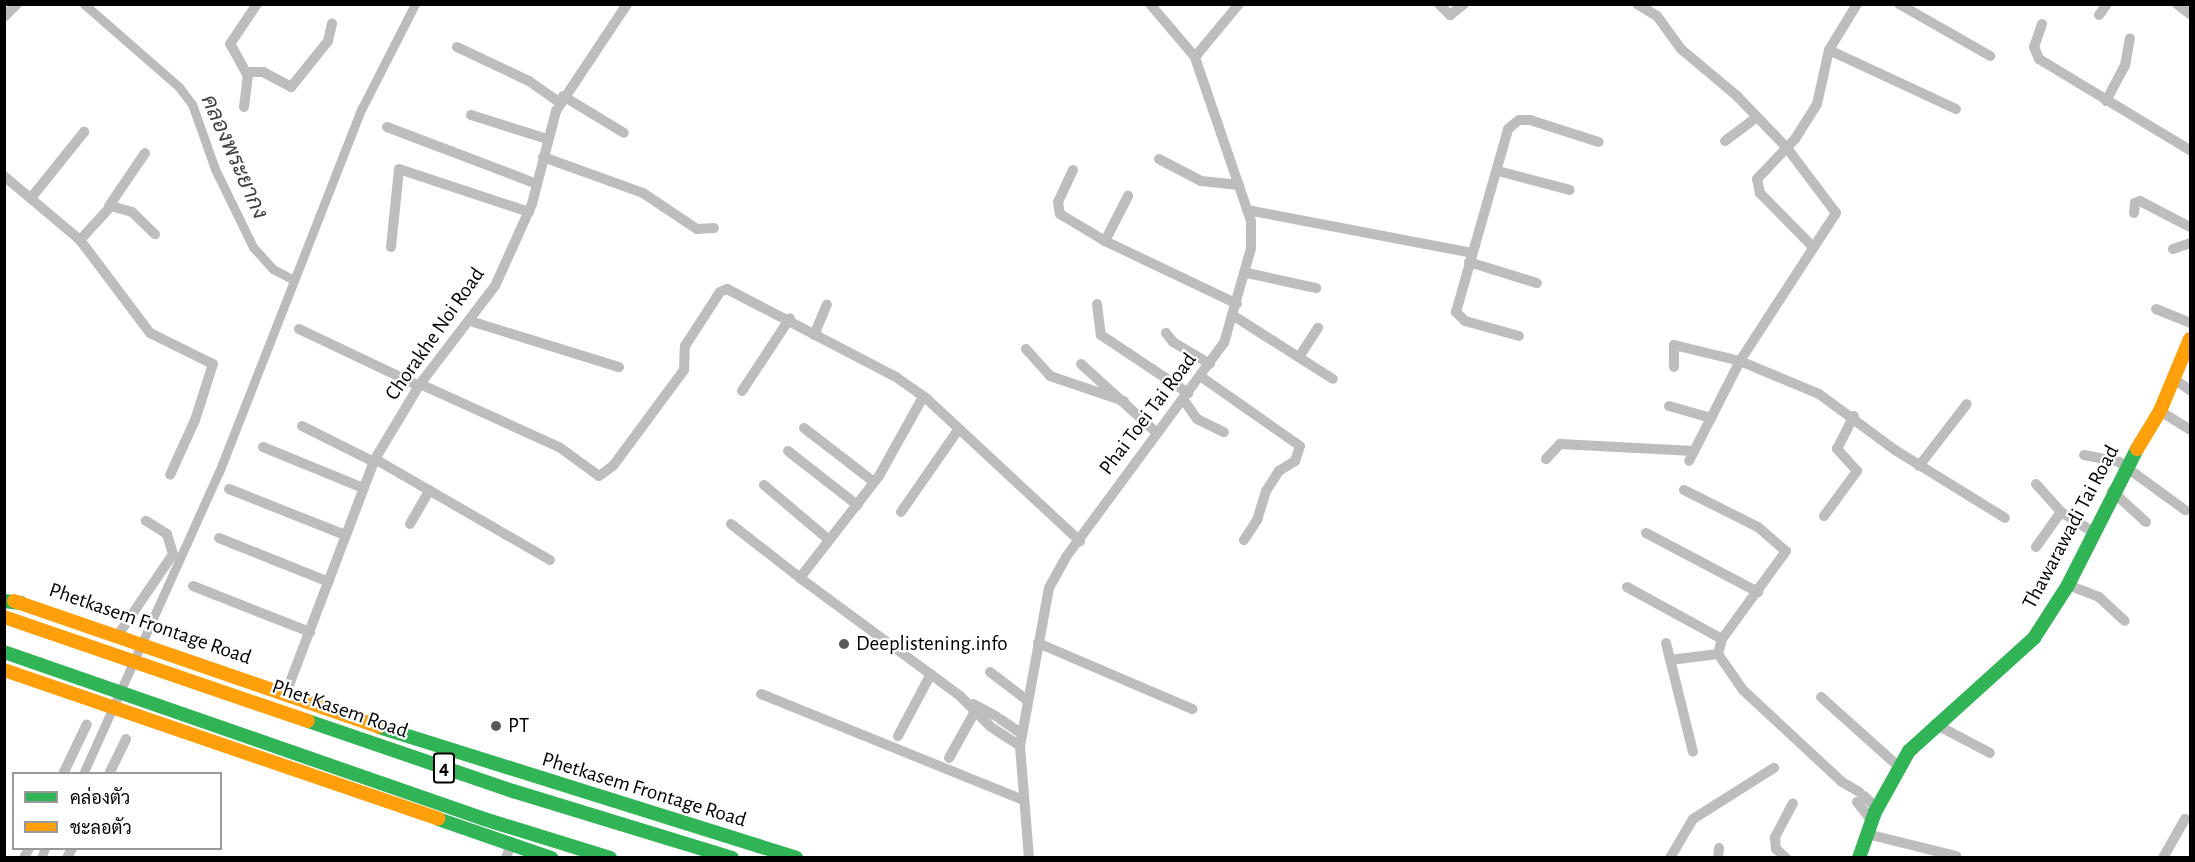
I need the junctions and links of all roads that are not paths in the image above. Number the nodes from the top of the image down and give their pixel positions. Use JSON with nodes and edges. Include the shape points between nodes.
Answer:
{"nodes":[{"id":1,"x":17,"y":4,"type":"edge"},
{"id":2,"x":257,"y":4,"type":"edge"},
{"id":3,"x":627,"y":4,"type":"edge"},
{"id":4,"x":1150,"y":4,"type":"edge"},
{"id":5,"x":1239,"y":4,"type":"edge"},
{"id":6,"x":1439,"y":4,"type":"edge"},
{"id":7,"x":1464,"y":4,"type":"edge"},
{"id":8,"x":1857,"y":4,"type":"edge"},
{"id":9,"x":1899,"y":4,"type":"edge"},
{"id":10,"x":2107,"y":4,"type":"edge"},
{"id":11,"x":2177,"y":4,"type":"edge"},
{"id":12,"x":1639,"y":5,"type":"edge"},
{"id":13,"x":2190,"y":14,"type":"edge"},
{"id":14,"x":2099,"y":15,"type":"dead end"},
{"id":15,"x":4,"y":17,"type":"edge"},
{"id":16,"x":332,"y":23,"type":"dead end"},
{"id":17,"x":2042,"y":24,"type":"dead end"},
{"id":18,"x":2130,"y":38,"type":"dead end"},
{"id":19,"x":457,"y":47,"type":"dead end"},
{"id":20,"x":1829,"y":50,"type":"junction"},
{"id":21,"x":1990,"y":56,"type":"dead end"},
{"id":22,"x":1195,"y":57,"type":"junction"},
{"id":23,"x":246,"y":72,"type":"junction"},
{"id":24,"x":562,"y":100,"type":"junction"},
{"id":25,"x":2106,"y":100,"type":"junction"},
{"id":26,"x":244,"y":107,"type":"dead end"},
{"id":27,"x":1956,"y":109,"type":"dead end"},
{"id":28,"x":471,"y":115,"type":"dead end"},
{"id":29,"x":1757,"y":117,"type":"junction"},
{"id":30,"x":387,"y":127,"type":"dead end"},
{"id":31,"x":84,"y":132,"type":"dead end"},
{"id":32,"x":624,"y":133,"type":"dead end"},
{"id":33,"x":547,"y":139,"type":"junction"},
{"id":34,"x":1725,"y":141,"type":"dead end"},
{"id":35,"x":1599,"y":142,"type":"dead end"},
{"id":36,"x":1787,"y":148,"type":"junction"},
{"id":37,"x":2190,"y":150,"type":"edge"},
{"id":38,"x":145,"y":153,"type":"dead end"},
{"id":39,"x":543,"y":157,"type":"junction"},
{"id":40,"x":1159,"y":159,"type":"dead end"},
{"id":41,"x":1072,"y":170,"type":"dead end"},
{"id":42,"x":1498,"y":171,"type":"junction"},
{"id":43,"x":4,"y":176,"type":"edge"},
{"id":44,"x":537,"y":184,"type":"junction"},
{"id":45,"x":1239,"y":185,"type":"junction"},
{"id":46,"x":1570,"y":190,"type":"dead end"},
{"id":47,"x":1128,"y":196,"type":"dead end"},
{"id":48,"x":30,"y":198,"type":"junction"},
{"id":49,"x":109,"y":206,"type":"junction"},
{"id":50,"x":1247,"y":210,"type":"junction"},
{"id":51,"x":529,"y":212,"type":"junction"},
{"id":52,"x":2134,"y":213,"type":"dead end"},
{"id":53,"x":2190,"y":227,"type":"edge"},
{"id":54,"x":714,"y":228,"type":"dead end"},
{"id":55,"x":155,"y":234,"type":"dead end"},
{"id":56,"x":80,"y":240,"type":"junction"},
{"id":57,"x":1105,"y":242,"type":"junction"},
{"id":58,"x":2190,"y":243,"type":"edge"},
{"id":59,"x":390,"y":247,"type":"dead end"},
{"id":60,"x":1813,"y":247,"type":"junction"},
{"id":61,"x":2174,"y":249,"type":"dead end"},
{"id":62,"x":1470,"y":257,"type":"junction"},
{"id":63,"x":1247,"y":273,"type":"junction"},
{"id":64,"x":1537,"y":283,"type":"dead end"},
{"id":65,"x":1316,"y":288,"type":"dead end"},
{"id":66,"x":1097,"y":304,"type":"dead end"},
{"id":67,"x":1237,"y":304,"type":"junction"},
{"id":68,"x":827,"y":305,"type":"dead end"},
{"id":69,"x":2156,"y":309,"type":"dead end"},
{"id":70,"x":1234,"y":316,"type":"junction"},
{"id":71,"x":790,"y":318,"type":"junction"},
{"id":72,"x":470,"y":321,"type":"junction"},
{"id":73,"x":2190,"y":323,"type":"edge"},
{"id":74,"x":1318,"y":328,"type":"dead end"},
{"id":75,"x":299,"y":329,"type":"dead end"},
{"id":76,"x":1166,"y":333,"type":"dead end"},
{"id":77,"x":813,"y":335,"type":"junction"},
{"id":78,"x":1519,"y":336,"type":"dead end"},
{"id":79,"x":2190,"y":339,"type":"edge"},
{"id":80,"x":1026,"y":349,"type":"dead end"},
{"id":81,"x":1299,"y":357,"type":"junction"},
{"id":82,"x":1740,"y":361,"type":"junction"},
{"id":83,"x":1210,"y":363,"type":"junction"},
{"id":84,"x":1082,"y":364,"type":"dead end"},
{"id":85,"x":619,"y":367,"type":"dead end"},
{"id":86,"x":1674,"y":367,"type":"dead end"},
{"id":87,"x":1200,"y":376,"type":"junction"},
{"id":88,"x":1333,"y":379,"type":"dead end"},
{"id":89,"x":2174,"y":379,"type":"junction"},
{"id":90,"x":420,"y":385,"type":"junction"},
{"id":91,"x":2190,"y":390,"type":"edge"},
{"id":92,"x":742,"y":391,"type":"dead end"},
{"id":93,"x":1185,"y":396,"type":"junction"},
{"id":94,"x":923,"y":397,"type":"junction"},
{"id":95,"x":1124,"y":400,"type":"junction"},
{"id":96,"x":1967,"y":404,"type":"dead end"},
{"id":97,"x":1669,"y":405,"type":"dead end"},
{"id":98,"x":2160,"y":411,"type":"junction"},
{"id":99,"x":1854,"y":416,"type":"junction"},
{"id":100,"x":1711,"y":418,"type":"junction"},
{"id":101,"x":302,"y":426,"type":"dead end"},
{"id":102,"x":804,"y":428,"type":"dead end"},
{"id":103,"x":958,"y":430,"type":"junction"},
{"id":104,"x":2190,"y":430,"type":"edge"},
{"id":105,"x":1156,"y":432,"type":"junction"},
{"id":106,"x":1224,"y":432,"type":"dead end"},
{"id":107,"x":263,"y":447,"type":"dead end"},
{"id":108,"x":788,"y":451,"type":"dead end"},
{"id":109,"x":2084,"y":455,"type":"dead end"},
{"id":110,"x":1546,"y":459,"type":"dead end"},
{"id":111,"x":375,"y":460,"type":"junction"},
{"id":112,"x":1919,"y":466,"type":"junction"},
{"id":113,"x":2127,"y":467,"type":"junction"},
{"id":114,"x":170,"y":475,"type":"dead end"},
{"id":115,"x":874,"y":482,"type":"junction"},
{"id":116,"x":2036,"y":484,"type":"dead end"},
{"id":117,"x":764,"y":485,"type":"dead end"},
{"id":118,"x":363,"y":488,"type":"junction"},
{"id":119,"x":229,"y":489,"type":"dead end"},
{"id":120,"x":429,"y":490,"type":"junction"},
{"id":121,"x":1684,"y":490,"type":"dead end"},
{"id":122,"x":2112,"y":491,"type":"junction"},
{"id":123,"x":857,"y":505,"type":"junction"},
{"id":124,"x":2185,"y":510,"type":"dead end"},
{"id":125,"x":901,"y":512,"type":"dead end"},
{"id":126,"x":2061,"y":513,"type":"junction"},
{"id":127,"x":1824,"y":516,"type":"dead end"},
{"id":128,"x":2005,"y":518,"type":"dead end"},
{"id":129,"x":146,"y":521,"type":"dead end"},
{"id":130,"x":2146,"y":522,"type":"dead end"},
{"id":131,"x":411,"y":524,"type":"dead end"},
{"id":132,"x":731,"y":524,"type":"dead end"},
{"id":133,"x":2091,"y":531,"type":"junction"},
{"id":134,"x":1646,"y":533,"type":"dead end"},
{"id":135,"x":345,"y":535,"type":"junction"},
{"id":136,"x":219,"y":538,"type":"dead end"},
{"id":137,"x":829,"y":540,"type":"junction"},
{"id":138,"x":1244,"y":540,"type":"dead end"},
{"id":139,"x":1080,"y":541,"type":"junction"},
{"id":140,"x":2036,"y":547,"type":"dead end"},
{"id":141,"x":550,"y":560,"type":"dead end"},
{"id":142,"x":800,"y":578,"type":"junction"},
{"id":143,"x":329,"y":582,"type":"junction"},
{"id":144,"x":2068,"y":585,"type":"junction"},
{"id":145,"x":193,"y":586,"type":"dead end"},
{"id":146,"x":1627,"y":586,"type":"dead end"},
{"id":147,"x":1758,"y":592,"type":"junction"},
{"id":148,"x":4,"y":599,"type":"edge"},
{"id":149,"x":4,"y":617,"type":"edge"},
{"id":150,"x":2125,"y":621,"type":"dead end"},
{"id":151,"x":310,"y":632,"type":"junction"},
{"id":152,"x":120,"y":636,"type":"junction"},
{"id":153,"x":1722,"y":639,"type":"junction"},
{"id":154,"x":1038,"y":643,"type":"junction"},
{"id":155,"x":1666,"y":643,"type":"dead end"},
{"id":156,"x":4,"y":652,"type":"edge"},
{"id":157,"x":1718,"y":654,"type":"junction"},
{"id":158,"x":1670,"y":660,"type":"junction"},
{"id":159,"x":4,"y":670,"type":"edge"},
{"id":160,"x":990,"y":672,"type":"dead end"},
{"id":161,"x":931,"y":674,"type":"junction"},
{"id":162,"x":286,"y":693,"type":"junction"},
{"id":163,"x":761,"y":694,"type":"dead end"},
{"id":164,"x":1821,"y":697,"type":"dead end"},
{"id":165,"x":1028,"y":701,"type":"junction"},
{"id":166,"x":974,"y":707,"type":"junction"},
{"id":167,"x":1192,"y":709,"type":"dead end"},
{"id":168,"x":995,"y":723,"type":"junction"},
{"id":169,"x":87,"y":724,"type":"dead end"},
{"id":170,"x":1935,"y":724,"type":"junction"},
{"id":171,"x":1022,"y":734,"type":"junction"},
{"id":172,"x":898,"y":736,"type":"dead end"},
{"id":173,"x":126,"y":739,"type":"dead end"},
{"id":174,"x":1020,"y":747,"type":"junction"},
{"id":175,"x":1693,"y":752,"type":"dead end"},
{"id":176,"x":1990,"y":753,"type":"dead end"},
{"id":177,"x":949,"y":758,"type":"dead end"},
{"id":178,"x":1898,"y":766,"type":"junction"},
{"id":179,"x":1774,"y":768,"type":"dead end"},
{"id":180,"x":64,"y":772,"type":"edge"},
{"id":181,"x":110,"y":772,"type":"edge"},
{"id":182,"x":1023,"y":800,"type":"junction"},
{"id":183,"x":1793,"y":803,"type":"dead end"},
{"id":184,"x":1874,"y":814,"type":"junction"},
{"id":185,"x":2185,"y":819,"type":"dead end"},
{"id":186,"x":527,"y":832,"type":"junction"},
{"id":187,"x":1867,"y":834,"type":"junction"},
{"id":188,"x":509,"y":851,"type":"edge"},
{"id":189,"x":1956,"y":856,"type":"edge"},
{"id":190,"x":551,"y":858,"type":"edge"},
{"id":191,"x":569,"y":858,"type":"edge"},
{"id":192,"x":610,"y":858,"type":"edge"},
{"id":193,"x":732,"y":858,"type":"edge"},
{"id":194,"x":795,"y":858,"type":"edge"},
{"id":195,"x":1029,"y":858,"type":"edge"},
{"id":196,"x":1670,"y":858,"type":"edge"},
{"id":197,"x":1786,"y":858,"type":"edge"},
{"id":198,"x":1859,"y":858,"type":"edge"},
{"id":199,"x":2163,"y":858,"type":"edge"}],
"edges":[{"from":1,"to":15,"type":"street"},
{"from":2,"to":23,"type":"street","via":[[230,44]]},
{"from":3,"to":24,"type":"street","name":"Chorakhe Noi Road"},
{"from":4,"to":22,"type":"street","name":"Phai Toei Tai Road"},
{"from":5,"to":22,"type":"street"},
{"from":6,"to":7,"type":"street","via":[[1450,15]]},
{"from":8,"to":20,"type":"street"},
{"from":9,"to":21,"type":"street"},
{"from":10,"to":14,"type":"street"},
{"from":11,"to":13,"type":"street"},
{"from":12,"to":29,"type":"street","via":[[1657,16],[1681,49]]},
{"from":16,"to":23,"type":"street","via":[[328,41],[291,87],[263,72]]},
{"from":17,"to":25,"type":"street","via":[[2034,47],[2039,59]]},
{"from":18,"to":25,"type":"street","via":[[2125,66]]},
{"from":19,"to":24,"type":"street"},
{"from":20,"to":27,"type":"street"},
{"from":20,"to":36,"type":"street","via":[[1817,104]]},
{"from":22,"to":45,"type":"street","name":"Phai Toei Tai Road"},
{"from":23,"to":26,"type":"street","via":[[249,88]]},
{"from":24,"to":32,"type":"street"},
{"from":24,"to":33,"type":"street","name":"Chorakhe Noi Road"},
{"from":25,"to":37,"type":"street"},
{"from":28,"to":33,"type":"street"},
{"from":29,"to":34,"type":"street"},
{"from":29,"to":36,"type":"street"},
{"from":30,"to":44,"type":"street"},
{"from":31,"to":48,"type":"street"},
{"from":33,"to":39,"type":"street","name":"Chorakhe Noi Road"},
{"from":35,"to":42,"type":"street","via":[[1519,120],[1508,129]]},
{"from":36,"to":60,"type":"street","via":[[1836,209],[1836,216]]},
{"from":36,"to":60,"type":"street","via":[[1761,173],[1756,184]]},
{"from":38,"to":49,"type":"street"},
{"from":39,"to":44,"type":"street","name":"Chorakhe Noi Road"},
{"from":39,"to":54,"type":"street","via":[[643,193],[697,229]]},
{"from":40,"to":45,"type":"street","via":[[1201,181]]},
{"from":41,"to":57,"type":"street","via":[[1057,210]]},
{"from":42,"to":46,"type":"street"},
{"from":42,"to":62,"type":"street"},
{"from":43,"to":48,"type":"street"},
{"from":44,"to":51,"type":"street","name":"Chorakhe Noi Road"},
{"from":45,"to":50,"type":"street","name":"Phai Toei Tai Road"},
{"from":47,"to":57,"type":"street"},
{"from":48,"to":56,"type":"street"},
{"from":49,"to":55,"type":"street","via":[[132,212]]},
{"from":49,"to":56,"type":"street"},
{"from":50,"to":62,"type":"street"},
{"from":50,"to":63,"type":"street","name":"Phai Toei Tai Road","via":[[1252,236]]},
{"from":51,"to":59,"type":"street","via":[[399,169]]},
{"from":51,"to":72,"type":"street","name":"Chorakhe Noi Road","via":[[495,286]]},
{"from":52,"to":53,"type":"street","via":[[2136,201],[2140,201]]},
{"from":56,"to":114,"type":"street","via":[[150,333],[213,364],[195,420]]},
{"from":57,"to":67,"type":"street"},
{"from":58,"to":61,"type":"street"},
{"from":60,"to":82,"type":"street"},
{"from":62,"to":64,"type":"street"},
{"from":62,"to":78,"type":"street","via":[[1457,302],[1459,318]]},
{"from":63,"to":65,"type":"street"},
{"from":63,"to":67,"type":"street","name":"Phai Toei Tai Road"},
{"from":66,"to":93,"type":"street","via":[[1101,335]]},
{"from":67,"to":70,"type":"street","name":"Phai Toei Tai Road"},
{"from":68,"to":77,"type":"street"},
{"from":69,"to":73,"type":"street"},
{"from":70,"to":81,"type":"street"},
{"from":70,"to":83,"type":"street","name":"Phai Toei Tai Road"},
{"from":71,"to":77,"type":"street"},
{"from":71,"to":90,"type":"street","via":[[723,289],[685,346],[684,370],[613,466],[599,476],[559,447]]},
{"from":71,"to":92,"type":"street"},
{"from":72,"to":85,"type":"street"},
{"from":72,"to":90,"type":"street","name":"Chorakhe Noi Road"},
{"from":74,"to":81,"type":"street"},
{"from":75,"to":90,"type":"street"},
{"from":76,"to":83,"type":"street","via":[[1173,342]]},
{"from":77,"to":94,"type":"street","via":[[871,363]]},
{"from":79,"to":89,"type":"main road","name":"Thawarawadi Tai Road"},
{"from":80,"to":95,"type":"street","via":[[1050,376]]},
{"from":81,"to":88,"type":"street"},
{"from":82,"to":86,"type":"street","via":[[1674,345]]},
{"from":82,"to":99,"type":"street","via":[[1819,394]]},
{"from":82,"to":100,"type":"street"},
{"from":83,"to":87,"type":"street","name":"Phai Toei Tai Road"},
{"from":84,"to":95,"type":"street"},
{"from":87,"to":93,"type":"street","name":"Phai Toei Tai Road"},
{"from":87,"to":138,"type":"street","via":[[1300,446],[1295,461],[1279,471],[1266,491],[1257,520]]},
{"from":89,"to":91,"type":"street"},
{"from":89,"to":98,"type":"main road","name":"Thawarawadi Tai Road"},
{"from":90,"to":111,"type":"street","name":"Chorakhe Noi Road"},
{"from":93,"to":105,"type":"street","name":"Phai Toei Tai Road"},
{"from":93,"to":106,"type":"street","via":[[1197,419]]},
{"from":94,"to":103,"type":"street"},
{"from":94,"to":115,"type":"street"},
{"from":95,"to":105,"type":"street"},
{"from":96,"to":112,"type":"street"},
{"from":97,"to":100,"type":"street"},
{"from":98,"to":104,"type":"street"},
{"from":98,"to":113,"type":"main road","name":"Thawarawadi Tai Road"},
{"from":99,"to":112,"type":"street"},
{"from":99,"to":127,"type":"street","via":[[1837,449],[1857,471]]},
{"from":100,"to":110,"type":"street","via":[[1692,456],[1560,444]]},
{"from":101,"to":111,"type":"street"},
{"from":102,"to":115,"type":"street"},
{"from":103,"to":125,"type":"street"},
{"from":103,"to":139,"type":"street"},
{"from":105,"to":139,"type":"street","name":"Phai Toei Tai Road"},
{"from":107,"to":118,"type":"street"},
{"from":108,"to":123,"type":"street"},
{"from":109,"to":113,"type":"street"},
{"from":111,"to":118,"type":"street","name":"Chorakhe Noi Road"},
{"from":111,"to":120,"type":"street"},
{"from":112,"to":128,"type":"street"},
{"from":113,"to":122,"type":"main road","name":"Thawarawadi Tai Road"},
{"from":113,"to":124,"type":"street"},
{"from":115,"to":123,"type":"street"},
{"from":116,"to":126,"type":"street"},
{"from":117,"to":137,"type":"street"},
{"from":118,"to":135,"type":"street","name":"Chorakhe Noi Road"},
{"from":119,"to":135,"type":"street"},
{"from":120,"to":131,"type":"street"},
{"from":120,"to":141,"type":"street"},
{"from":121,"to":147,"type":"street","via":[[1758,527],[1786,551]]},
{"from":122,"to":130,"type":"street"},
{"from":122,"to":133,"type":"main road","name":"Thawarawadi Tai Road"},
{"from":123,"to":137,"type":"street"},
{"from":126,"to":133,"type":"street"},
{"from":126,"to":140,"type":"street"},
{"from":129,"to":152,"type":"street","via":[[167,534],[173,554]]},
{"from":132,"to":142,"type":"street"},
{"from":133,"to":144,"type":"main road","name":"Thawarawadi Tai Road"},
{"from":134,"to":147,"type":"street"},
{"from":135,"to":143,"type":"street","name":"Chorakhe Noi Road"},
{"from":136,"to":143,"type":"street"},
{"from":137,"to":142,"type":"street"},
{"from":139,"to":154,"type":"street","name":"Phai Toei Tai Road","via":[[1049,588]]},
{"from":142,"to":161,"type":"street"},
{"from":143,"to":151,"type":"street","name":"Chorakhe Noi Road"},
{"from":144,"to":150,"type":"street","via":[[2099,597]]},
{"from":144,"to":170,"type":"main road","name":"Thawarawadi Tai Road","via":[[2034,638]]},
{"from":145,"to":151,"type":"street"},
{"from":146,"to":153,"type":"street"},
{"from":147,"to":153,"type":"street"},
{"from":148,"to":152,"type":"main road","name":"Phetkasem Frontage Road","number":"4"},
{"from":149,"to":193,"type":"main road","name":"Phet Kasem Road","number":"4","via":[[513,791]]},
{"from":151,"to":162,"type":"street","name":"Chorakhe Noi Road"},
{"from":152,"to":162,"type":"main road","name":"Phetkasem Frontage Road","number":"4"},
{"from":153,"to":157,"type":"street"},
{"from":154,"to":165,"type":"street","name":"Phai Toei Tai Road"},
{"from":154,"to":167,"type":"street"},
{"from":155,"to":158,"type":"street"},
{"from":156,"to":186,"type":"main road","number":"4"},
{"from":157,"to":158,"type":"street"},
{"from":157,"to":184,"type":"street","via":[[1743,690]]},
{"from":158,"to":175,"type":"street"},
{"from":159,"to":188,"type":"main road","number":"4"},
{"from":160,"to":165,"type":"street"},
{"from":161,"to":166,"type":"street"},
{"from":161,"to":172,"type":"street"},
{"from":162,"to":194,"type":"main road","name":"Phetkasem Frontage Road","number":"4","via":[[528,777]]},
{"from":163,"to":182,"type":"street"},
{"from":164,"to":178,"type":"street"},
{"from":165,"to":171,"type":"street","name":"Phai Toei Tai Road"},
{"from":166,"to":168,"type":"street"},
{"from":166,"to":177,"type":"street"},
{"from":168,"to":171,"type":"street"},
{"from":168,"to":174,"type":"street"},
{"from":169,"to":180,"type":"street"},
{"from":170,"to":176,"type":"street"},
{"from":170,"to":178,"type":"main road","name":"Thawarawadi Tai Road"},
{"from":171,"to":174,"type":"street","name":"Phai Toei Tai Road"},
{"from":173,"to":181,"type":"street"},
{"from":174,"to":182,"type":"street","name":"Phai Toei Tai Road"},
{"from":178,"to":184,"type":"main road","name":"Thawarawadi Tai Road"},
{"from":179,"to":196,"type":"street","via":[[1693,819]]},
{"from":182,"to":195,"type":"street","name":"Phai Toei Tai Road"},
{"from":183,"to":197,"type":"street","via":[[1779,822],[1775,837],[1776,849]]},
{"from":184,"to":187,"type":"main road","name":"Thawarawadi Tai Road"},
{"from":185,"to":199,"type":"street"},
{"from":186,"to":191,"type":"main road"},
{"from":186,"to":192,"type":"main road","number":"4"},
{"from":187,"to":189,"type":"street"},
{"from":187,"to":198,"type":"main road","name":"Thawarawadi Tai Road"},
{"from":188,"to":190,"type":"main road","number":"4"}]}
